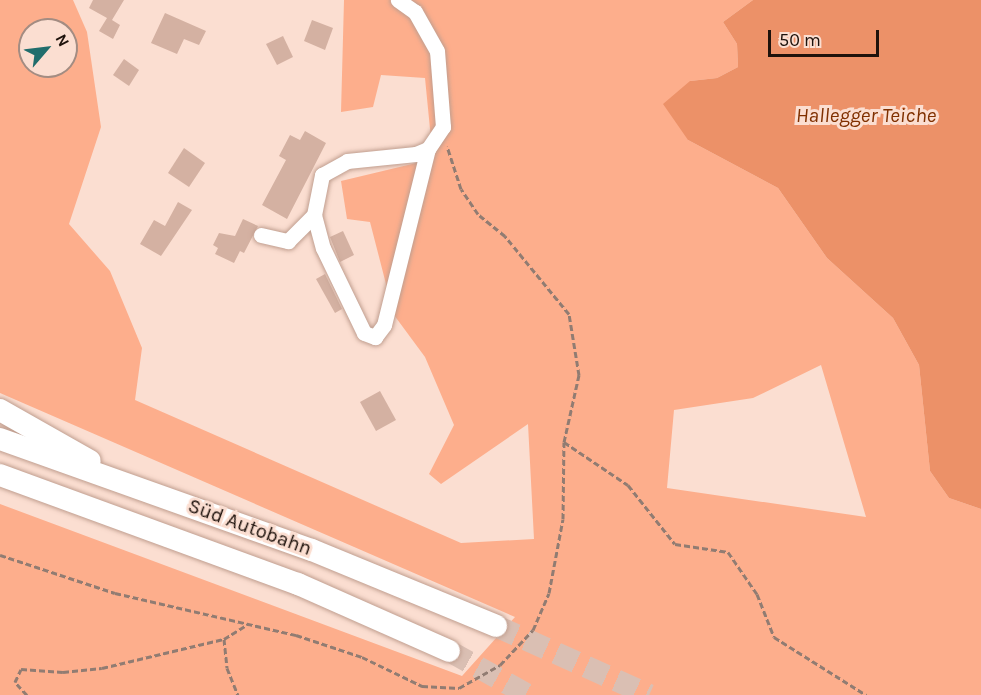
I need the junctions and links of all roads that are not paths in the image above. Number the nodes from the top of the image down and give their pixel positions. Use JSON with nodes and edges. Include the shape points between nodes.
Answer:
{"nodes":[{"id":1,"x":399,"y":0,"type":"edge"},
{"id":2,"x":428,"y":149,"type":"junction"},
{"id":3,"x":314,"y":215,"type":"junction"},
{"id":4,"x":261,"y":235,"type":"dead end"},
{"id":5,"x":0,"y":410,"type":"edge"},
{"id":6,"x":0,"y":439,"type":"edge"},
{"id":7,"x":0,"y":476,"type":"edge"},
{"id":8,"x":119,"y":479,"type":"junction"},
{"id":9,"x":496,"y":626,"type":"tunnel mouth"},
{"id":10,"x":449,"y":651,"type":"tunnel mouth"}],
"edges":[{"from":1,"to":2,"type":"street","via":[[415,12],[437,51],[443,127]]},
{"from":2,"to":3,"type":"street","via":[[416,154],[347,161],[322,175]]},
{"from":2,"to":3,"type":"street","via":[[384,325],[375,337],[364,333],[323,248]]},
{"from":3,"to":4,"type":"street","via":[[288,241]]},
{"from":5,"to":8,"type":"highway","via":[[45,432]]},
{"from":6,"to":8,"type":"highway","name":"Süd Autobahn"},
{"from":7,"to":10,"type":"highway","name":"Süd Autobahn","via":[[298,584]]},
{"from":8,"to":9,"type":"highway","name":"Süd Autobahn","via":[[312,550]]}]}
